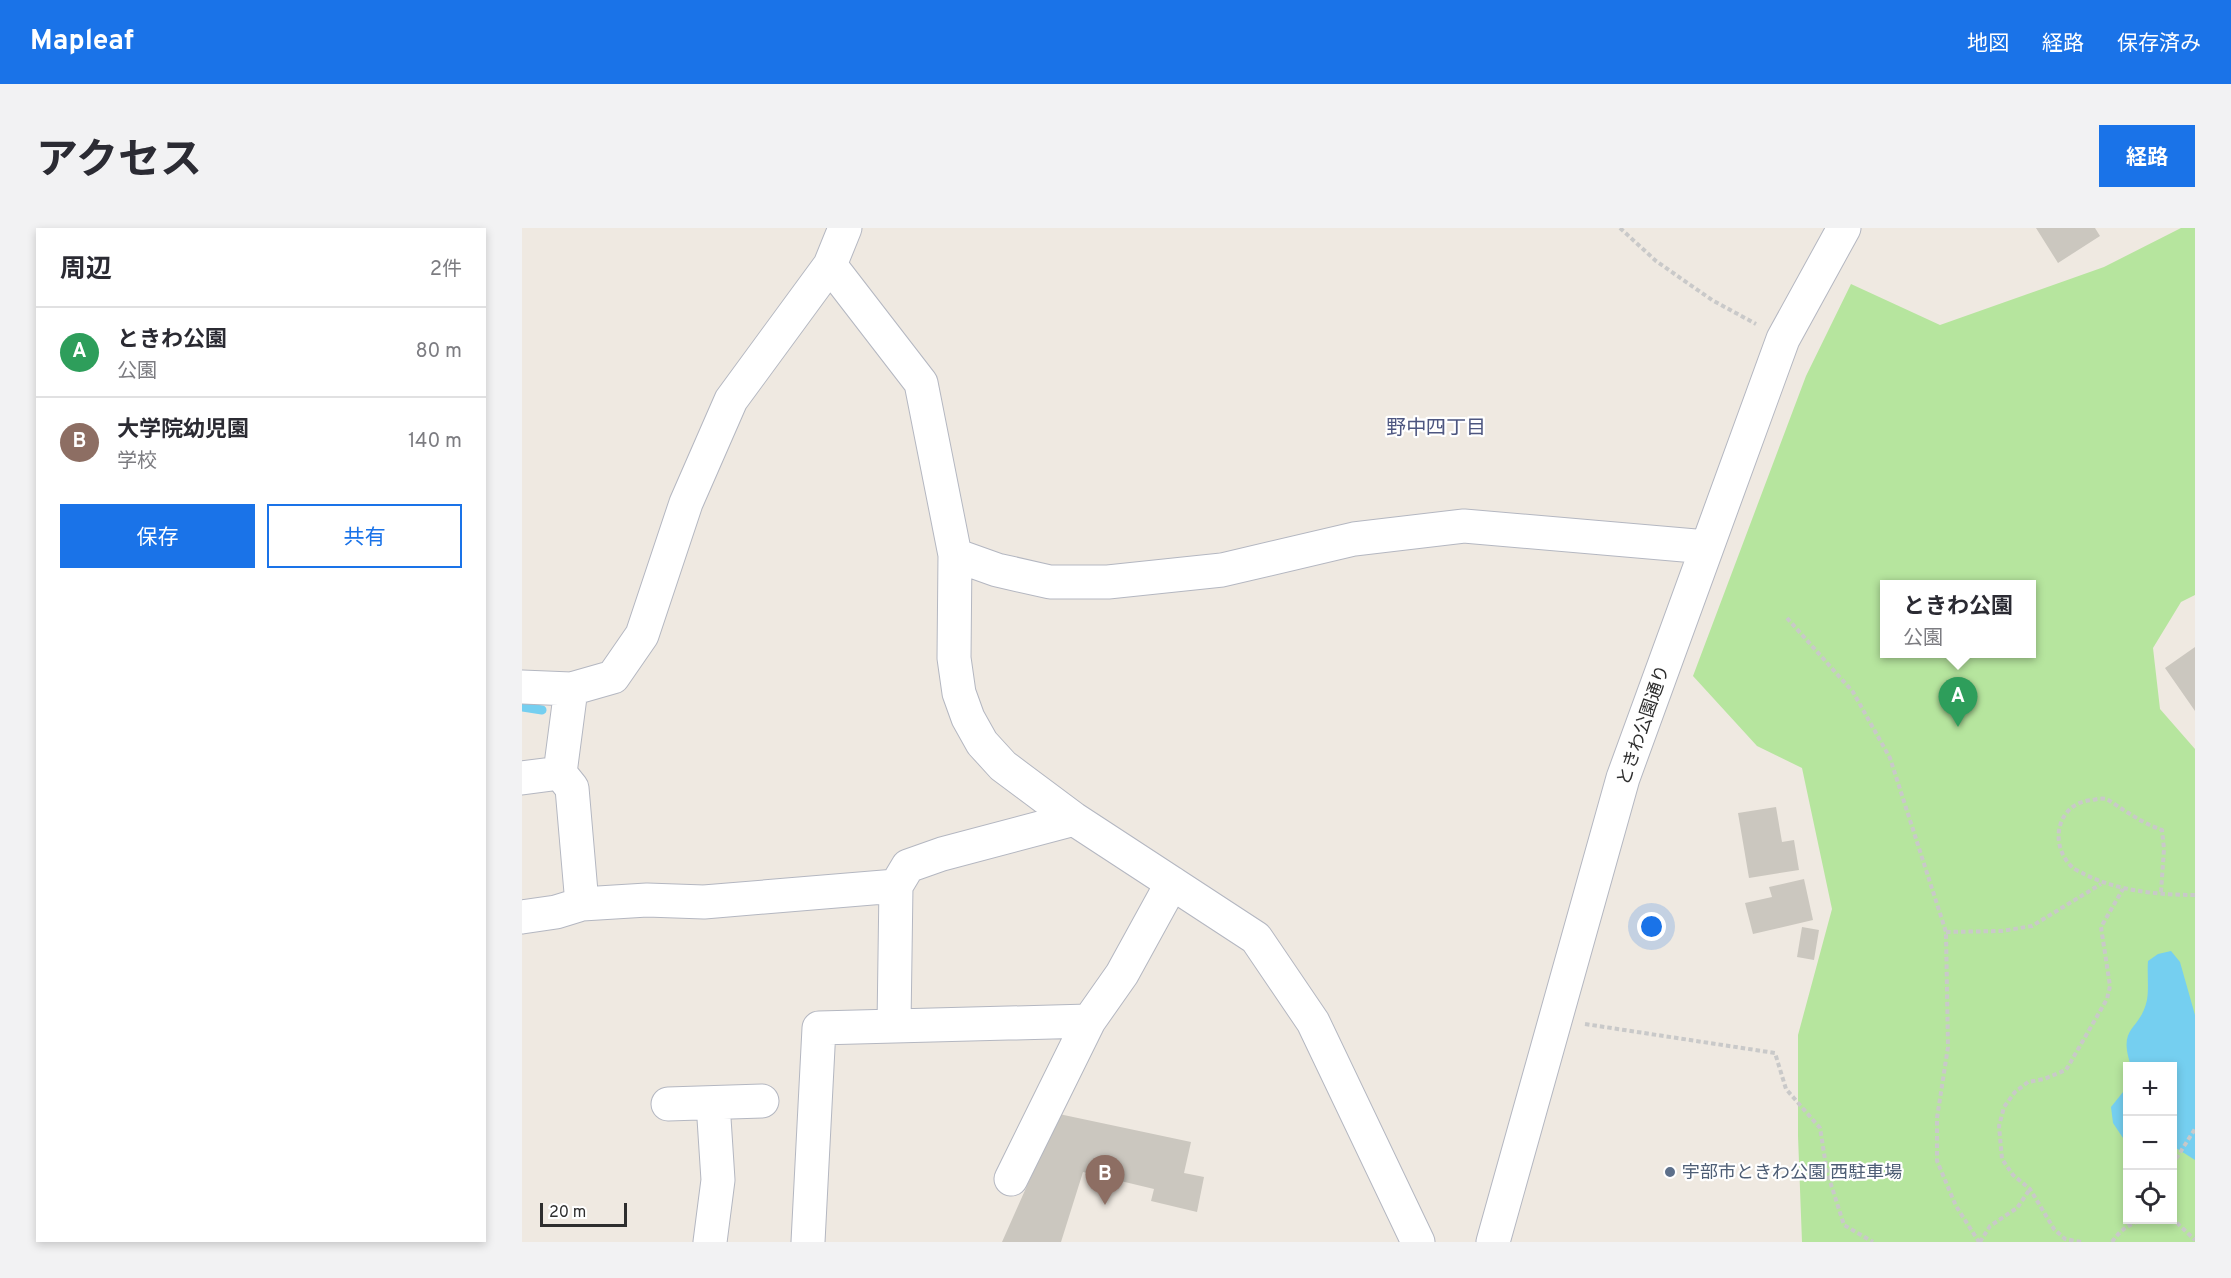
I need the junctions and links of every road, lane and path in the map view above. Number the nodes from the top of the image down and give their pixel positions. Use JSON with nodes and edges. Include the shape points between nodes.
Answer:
{"nodes":[{"id":1,"x":845,"y":228,"type":"edge"},
{"id":2,"x":1620,"y":228,"type":"edge"},
{"id":3,"x":1844,"y":228,"type":"edge"},
{"id":4,"x":830,"y":265,"type":"junction"},
{"id":5,"x":1783,"y":339,"type":"junction"},
{"id":6,"x":1707,"y":547,"type":"junction"},
{"id":7,"x":955,"y":555,"type":"junction"},
{"id":8,"x":1786,"y":618,"type":"dead end"},
{"id":9,"x":522,"y":687,"type":"edge"},
{"id":10,"x":571,"y":689,"type":"junction"},
{"id":11,"x":560,"y":773,"type":"junction"},
{"id":12,"x":522,"y":778,"type":"edge"},
{"id":13,"x":1074,"y":819,"type":"junction"},
{"id":14,"x":1172,"y":883,"type":"junction"},
{"id":15,"x":2102,"y":883,"type":"junction"},
{"id":16,"x":896,"y":886,"type":"junction"},
{"id":17,"x":2123,"y":889,"type":"junction"},
{"id":18,"x":2161,"y":892,"type":"junction"},
{"id":19,"x":2195,"y":895,"type":"edge"},
{"id":20,"x":582,"y":904,"type":"junction"},
{"id":21,"x":522,"y":917,"type":"edge"},
{"id":22,"x":1946,"y":932,"type":"junction"},
{"id":23,"x":1089,"y":1021,"type":"junction"},
{"id":24,"x":1578,"y":1023,"type":"dead end"},
{"id":25,"x":894,"y":1025,"type":"junction"},
{"id":26,"x":762,"y":1101,"type":"dead end"},
{"id":27,"x":713,"y":1102,"type":"junction"},
{"id":28,"x":668,"y":1104,"type":"dead end"},
{"id":29,"x":2195,"y":1129,"type":"edge"},
{"id":30,"x":2177,"y":1158,"type":"edge"},
{"id":31,"x":1011,"y":1179,"type":"dead end"},
{"id":32,"x":2030,"y":1189,"type":"junction"},
{"id":33,"x":2177,"y":1223,"type":"edge"},
{"id":34,"x":2130,"y":1224,"type":"edge"},
{"id":35,"x":2195,"y":1240,"type":"edge"},
{"id":36,"x":710,"y":1242,"type":"edge"},
{"id":37,"x":808,"y":1242,"type":"edge"},
{"id":38,"x":1418,"y":1242,"type":"edge"},
{"id":39,"x":1493,"y":1242,"type":"edge"},
{"id":40,"x":1873,"y":1242,"type":"edge"},
{"id":41,"x":1980,"y":1242,"type":"edge"},
{"id":42,"x":2081,"y":1242,"type":"edge"},
{"id":43,"x":2112,"y":1242,"type":"edge"}],
"edges":[{"from":1,"to":4,"type":"street"},
{"from":2,"to":5,"type":"path","via":[[1656,261],[1712,300]]},
{"from":3,"to":5,"type":"street","name":"ときわ公園通り"},
{"from":4,"to":7,"type":"street","via":[[921,383]]},
{"from":4,"to":10,"type":"street","via":[[731,400],[687,502],[642,634],[613,677]]},
{"from":5,"to":6,"type":"street","name":"ときわ公園通り"},
{"from":6,"to":7,"type":"street","via":[[1464,526],[1354,539],[1222,570],[1096,582],[1050,582]]},
{"from":6,"to":39,"type":"street","name":"ときわ公園通り","via":[[1623,778]]},
{"from":7,"to":13,"type":"street","via":[[954,658],[959,693],[968,718],[982,743],[1003,766]]},
{"from":8,"to":22,"type":"path","via":[[1853,692],[1890,758]]},
{"from":9,"to":10,"type":"street"},
{"from":10,"to":11,"type":"street"},
{"from":11,"to":12,"type":"street"},
{"from":11,"to":20,"type":"street","via":[[572,788]]},
{"from":13,"to":14,"type":"street"},
{"from":13,"to":16,"type":"street","via":[[908,866]]},
{"from":14,"to":23,"type":"street","via":[[1122,974]]},
{"from":14,"to":38,"type":"street","via":[[1256,938],[1313,1022]]},
{"from":15,"to":17,"type":"path"},
{"from":15,"to":18,"type":"path","via":[[2072,868],[2060,848],[2059,824],[2066,811],[2085,800],[2105,799],[2162,830]]},
{"from":15,"to":22,"type":"path","via":[[2032,926]]},
{"from":16,"to":20,"type":"street","via":[[704,902]]},
{"from":16,"to":25,"type":"street"},
{"from":17,"to":18,"type":"path"},
{"from":17,"to":32,"type":"path","via":[[2101,927],[2110,986],[2108,999],[2066,1070],[2028,1082],[2004,1107],[1999,1126],[2002,1159]]},
{"from":18,"to":19,"type":"path"},
{"from":20,"to":21,"type":"street"},
{"from":22,"to":41,"type":"path","via":[[1948,1047],[1937,1118],[1937,1161],[1956,1206]]},
{"from":23,"to":25,"type":"street"},
{"from":23,"to":31,"type":"street"},
{"from":24,"to":40,"type":"path","via":[[1775,1053],[1786,1089],[1820,1128],[1827,1172],[1844,1226]]},
{"from":25,"to":37,"type":"street","via":[[819,1028]]},
{"from":26,"to":27,"type":"street"},
{"from":27,"to":28,"type":"street"},
{"from":27,"to":36,"type":"street","via":[[718,1180]]},
{"from":29,"to":30,"type":"path"},
{"from":32,"to":41,"type":"path","via":[[2018,1208],[1990,1226]]},
{"from":32,"to":42,"type":"path","via":[[2059,1234]]},
{"from":33,"to":35,"type":"path"},
{"from":34,"to":43,"type":"path"}]}
